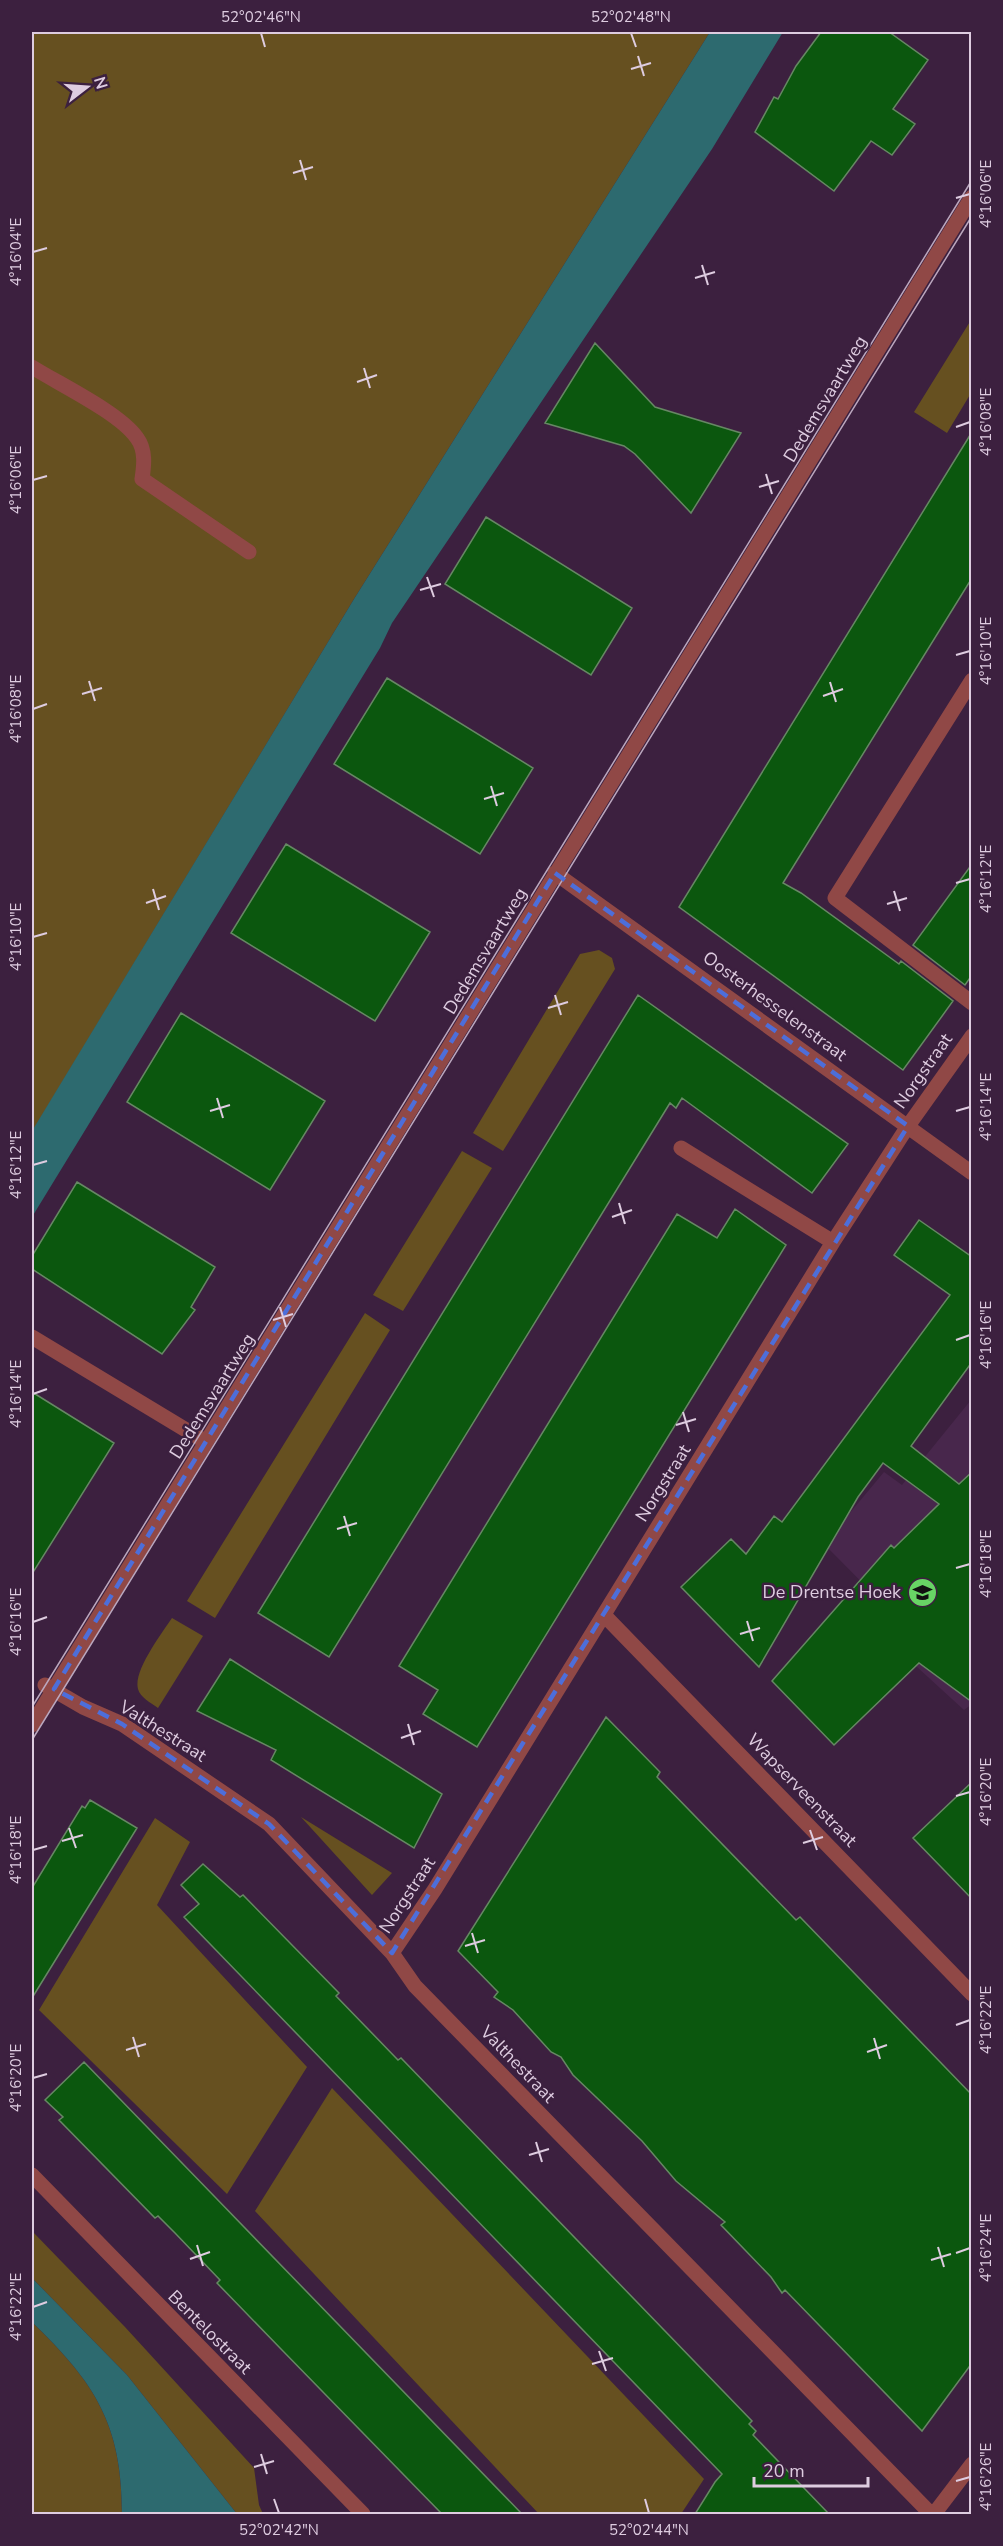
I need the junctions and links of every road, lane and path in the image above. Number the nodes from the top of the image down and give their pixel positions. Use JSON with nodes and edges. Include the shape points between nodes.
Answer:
{"nodes":[{"id":1,"x":972,"y":197,"type":"edge"},
{"id":2,"x":32,"y":367,"type":"edge"},
{"id":3,"x":249,"y":552,"type":"dead end"},
{"id":4,"x":972,"y":680,"type":"edge"},
{"id":5,"x":555,"y":873,"type":"junction"},
{"id":6,"x":972,"y":1002,"type":"edge"},
{"id":7,"x":972,"y":1036,"type":"edge"},
{"id":8,"x":908,"y":1126,"type":"junction"},
{"id":9,"x":681,"y":1148,"type":"dead end"},
{"id":10,"x":972,"y":1173,"type":"edge"},
{"id":11,"x":833,"y":1242,"type":"junction"},
{"id":12,"x":32,"y":1337,"type":"edge"},
{"id":13,"x":206,"y":1442,"type":"junction"},
{"id":14,"x":604,"y":1615,"type":"junction"},
{"id":15,"x":49,"y":1687,"type":"junction"},
{"id":16,"x":32,"y":1725,"type":"edge"},
{"id":17,"x":392,"y":1953,"type":"junction"},
{"id":18,"x":972,"y":1994,"type":"edge"},
{"id":19,"x":32,"y":2175,"type":"edge"},
{"id":20,"x":972,"y":2464,"type":"edge"},
{"id":21,"x":363,"y":2514,"type":"edge"},
{"id":22,"x":933,"y":2514,"type":"edge"}],
"edges":[{"from":1,"to":5,"type":"street","name":"Dedemsvaartweg"},
{"from":2,"to":3,"type":"street","via":[[124,423],[139,439],[144,460],[142,479]]},
{"from":4,"to":6,"type":"street","via":[[835,898]]},
{"from":5,"to":8,"type":"street","name":"Oosterhesselenstraat"},
{"from":5,"to":13,"type":"street","name":"Dedemsvaartweg"},
{"from":7,"to":8,"type":"street","name":"Norgstraat"},
{"from":8,"to":10,"type":"street","name":"Oosterhesselenstraat"},
{"from":8,"to":11,"type":"street","name":"Norgstraat"},
{"from":9,"to":11,"type":"street"},
{"from":11,"to":14,"type":"street","name":"Norgstraat"},
{"from":12,"to":13,"type":"street"},
{"from":13,"to":15,"type":"street","name":"Dedemsvaartweg"},
{"from":14,"to":17,"type":"street","name":"Norgstraat"},
{"from":14,"to":18,"type":"street","name":"Wapserveenstraat"},
{"from":15,"to":16,"type":"street","name":"Dedemsvaartweg"},
{"from":15,"to":17,"type":"street","name":"Valthestraat","via":[[122,1724],[269,1824]]},
{"from":17,"to":22,"type":"street","name":"Valthestraat","via":[[415,1986]]},
{"from":19,"to":21,"type":"street","name":"Bentelostraat"},
{"from":20,"to":22,"type":"street"}]}
